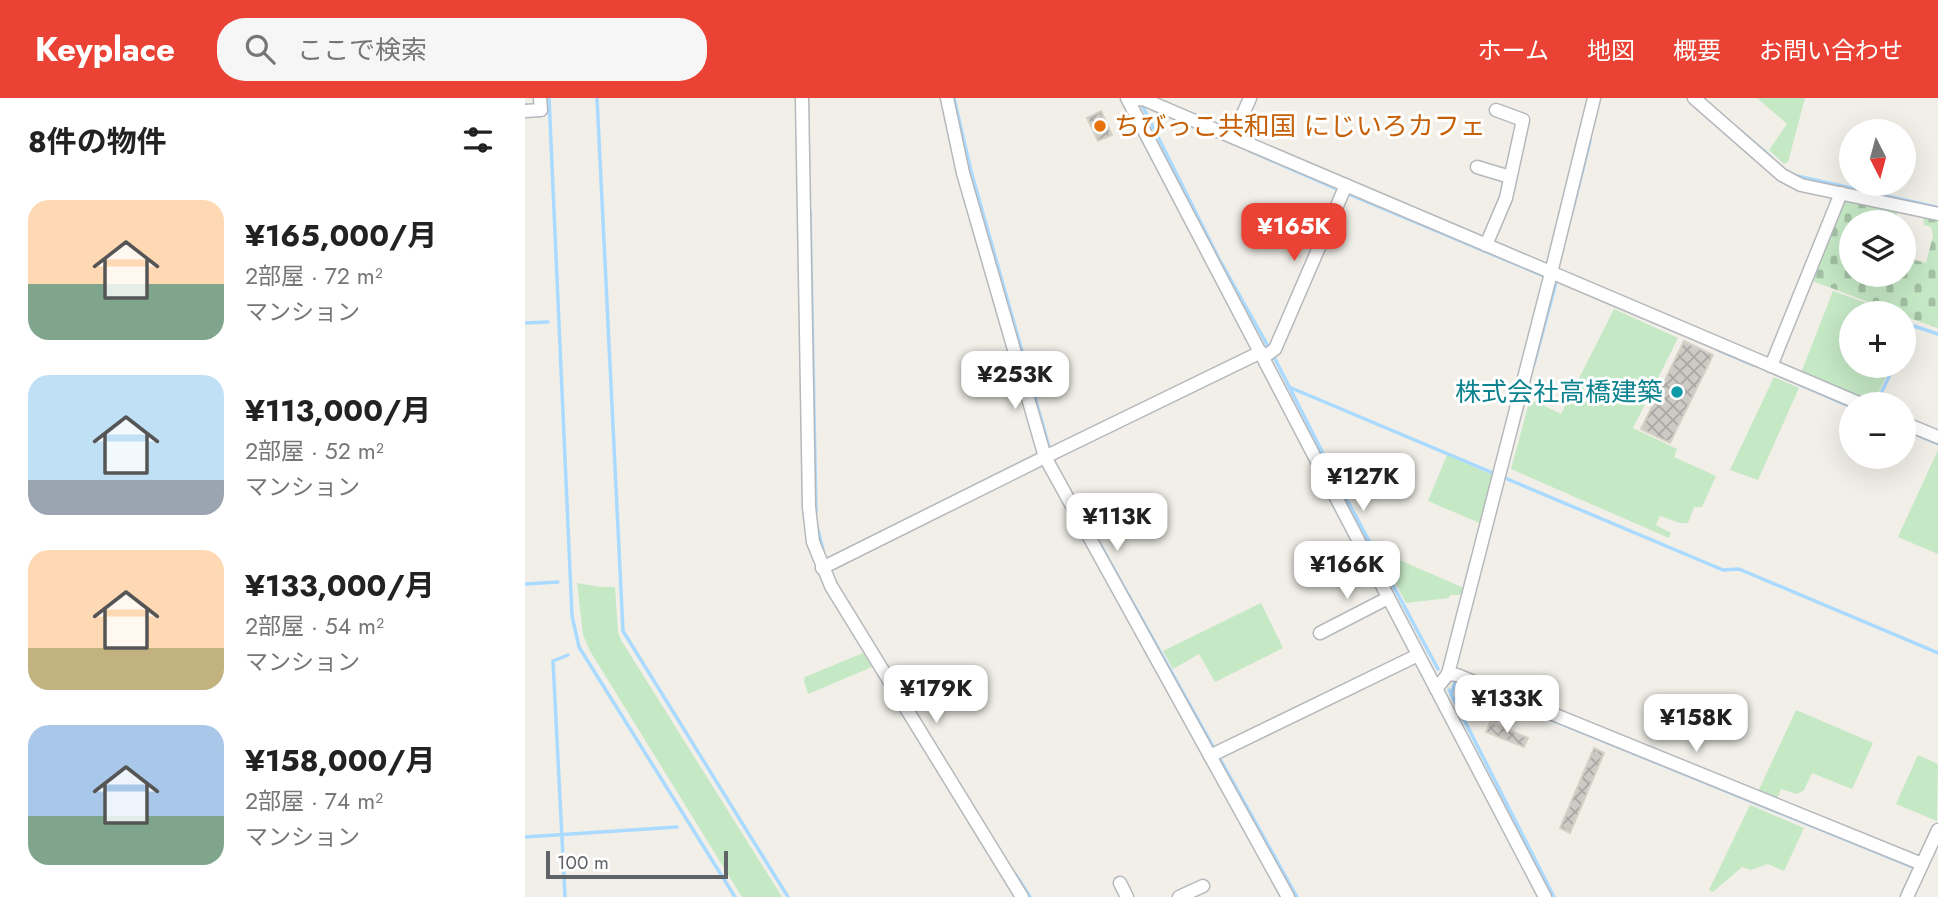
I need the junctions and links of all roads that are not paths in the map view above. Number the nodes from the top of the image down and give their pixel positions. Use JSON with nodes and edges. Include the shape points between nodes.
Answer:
{"nodes":[{"id":1,"x":540,"y":98,"type":"edge"},
{"id":2,"x":802,"y":98,"type":"edge"},
{"id":3,"x":947,"y":98,"type":"edge"},
{"id":4,"x":1250,"y":98,"type":"edge"},
{"id":5,"x":1594,"y":98,"type":"edge"},
{"id":6,"x":1694,"y":98,"type":"edge"},
{"id":7,"x":1128,"y":99,"type":"edge"},
{"id":8,"x":1496,"y":110,"type":"dead end"},
{"id":9,"x":525,"y":111,"type":"edge"},
{"id":10,"x":1233,"y":137,"type":"junction"},
{"id":11,"x":1476,"y":167,"type":"dead end"},
{"id":12,"x":1510,"y":177,"type":"junction"},
{"id":13,"x":1346,"y":185,"type":"junction"},
{"id":14,"x":1839,"y":193,"type":"edge"},
{"id":15,"x":1840,"y":196,"type":"edge"},
{"id":16,"x":1855,"y":196,"type":"edge"},
{"id":17,"x":1938,"y":214,"type":"edge"},
{"id":18,"x":1486,"y":245,"type":"junction"},
{"id":19,"x":1551,"y":273,"type":"junction"},
{"id":20,"x":1262,"y":355,"type":"junction"},
{"id":21,"x":1772,"y":366,"type":"junction"},
{"id":22,"x":1839,"y":395,"type":"edge"},
{"id":23,"x":1916,"y":428,"type":"edge"},
{"id":24,"x":1938,"y":437,"type":"edge"},
{"id":25,"x":1045,"y":457,"type":"junction"},
{"id":26,"x":826,"y":566,"type":"junction"},
{"id":27,"x":1388,"y":598,"type":"junction"},
{"id":28,"x":1320,"y":633,"type":"dead end"},
{"id":29,"x":1418,"y":655,"type":"junction"},
{"id":30,"x":1452,"y":675,"type":"junction"},
{"id":31,"x":1436,"y":690,"type":"junction"},
{"id":32,"x":1215,"y":754,"type":"junction"},
{"id":33,"x":1938,"y":830,"type":"edge"},
{"id":34,"x":1920,"y":868,"type":"junction"},
{"id":35,"x":1120,"y":883,"type":"dead end"},
{"id":36,"x":1203,"y":886,"type":"dead end"},
{"id":37,"x":1022,"y":897,"type":"edge"},
{"id":38,"x":1127,"y":897,"type":"edge"},
{"id":39,"x":1178,"y":897,"type":"edge"},
{"id":40,"x":1288,"y":897,"type":"edge"},
{"id":41,"x":1545,"y":897,"type":"edge"},
{"id":42,"x":1907,"y":897,"type":"edge"}],
"edges":[{"from":1,"to":9,"type":"street","via":[[541,110]]},
{"from":2,"to":26,"type":"street","via":[[809,507],[813,542]]},
{"from":3,"to":25,"type":"street","via":[[963,173]]},
{"from":4,"to":10,"type":"street"},
{"from":5,"to":19,"type":"street"},
{"from":6,"to":14,"type":"street","via":[[1782,175],[1801,185]]},
{"from":7,"to":10,"type":"street","via":[[1143,99]]},
{"from":7,"to":20,"type":"street"},
{"from":8,"to":12,"type":"street","via":[[1523,120]]},
{"from":10,"to":13,"type":"street"},
{"from":11,"to":12,"type":"street"},
{"from":12,"to":18,"type":"street"},
{"from":13,"to":18,"type":"street"},
{"from":13,"to":20,"type":"street","via":[[1275,349]]},
{"from":15,"to":21,"type":"street"},
{"from":16,"to":17,"type":"street"},
{"from":18,"to":19,"type":"street"},
{"from":19,"to":21,"type":"street"},
{"from":19,"to":30,"type":"street"},
{"from":20,"to":25,"type":"street"},
{"from":20,"to":27,"type":"street"},
{"from":21,"to":22,"type":"street"},
{"from":23,"to":24,"type":"street"},
{"from":25,"to":26,"type":"street"},
{"from":25,"to":32,"type":"street"},
{"from":26,"to":37,"type":"street","via":[[838,598]]},
{"from":27,"to":28,"type":"street"},
{"from":27,"to":29,"type":"street"},
{"from":29,"to":31,"type":"street"},
{"from":29,"to":32,"type":"street"},
{"from":30,"to":31,"type":"street"},
{"from":30,"to":34,"type":"street"},
{"from":31,"to":41,"type":"street"},
{"from":32,"to":40,"type":"street"},
{"from":33,"to":34,"type":"street"},
{"from":34,"to":42,"type":"street"},
{"from":35,"to":38,"type":"street"},
{"from":36,"to":39,"type":"street"}]}
